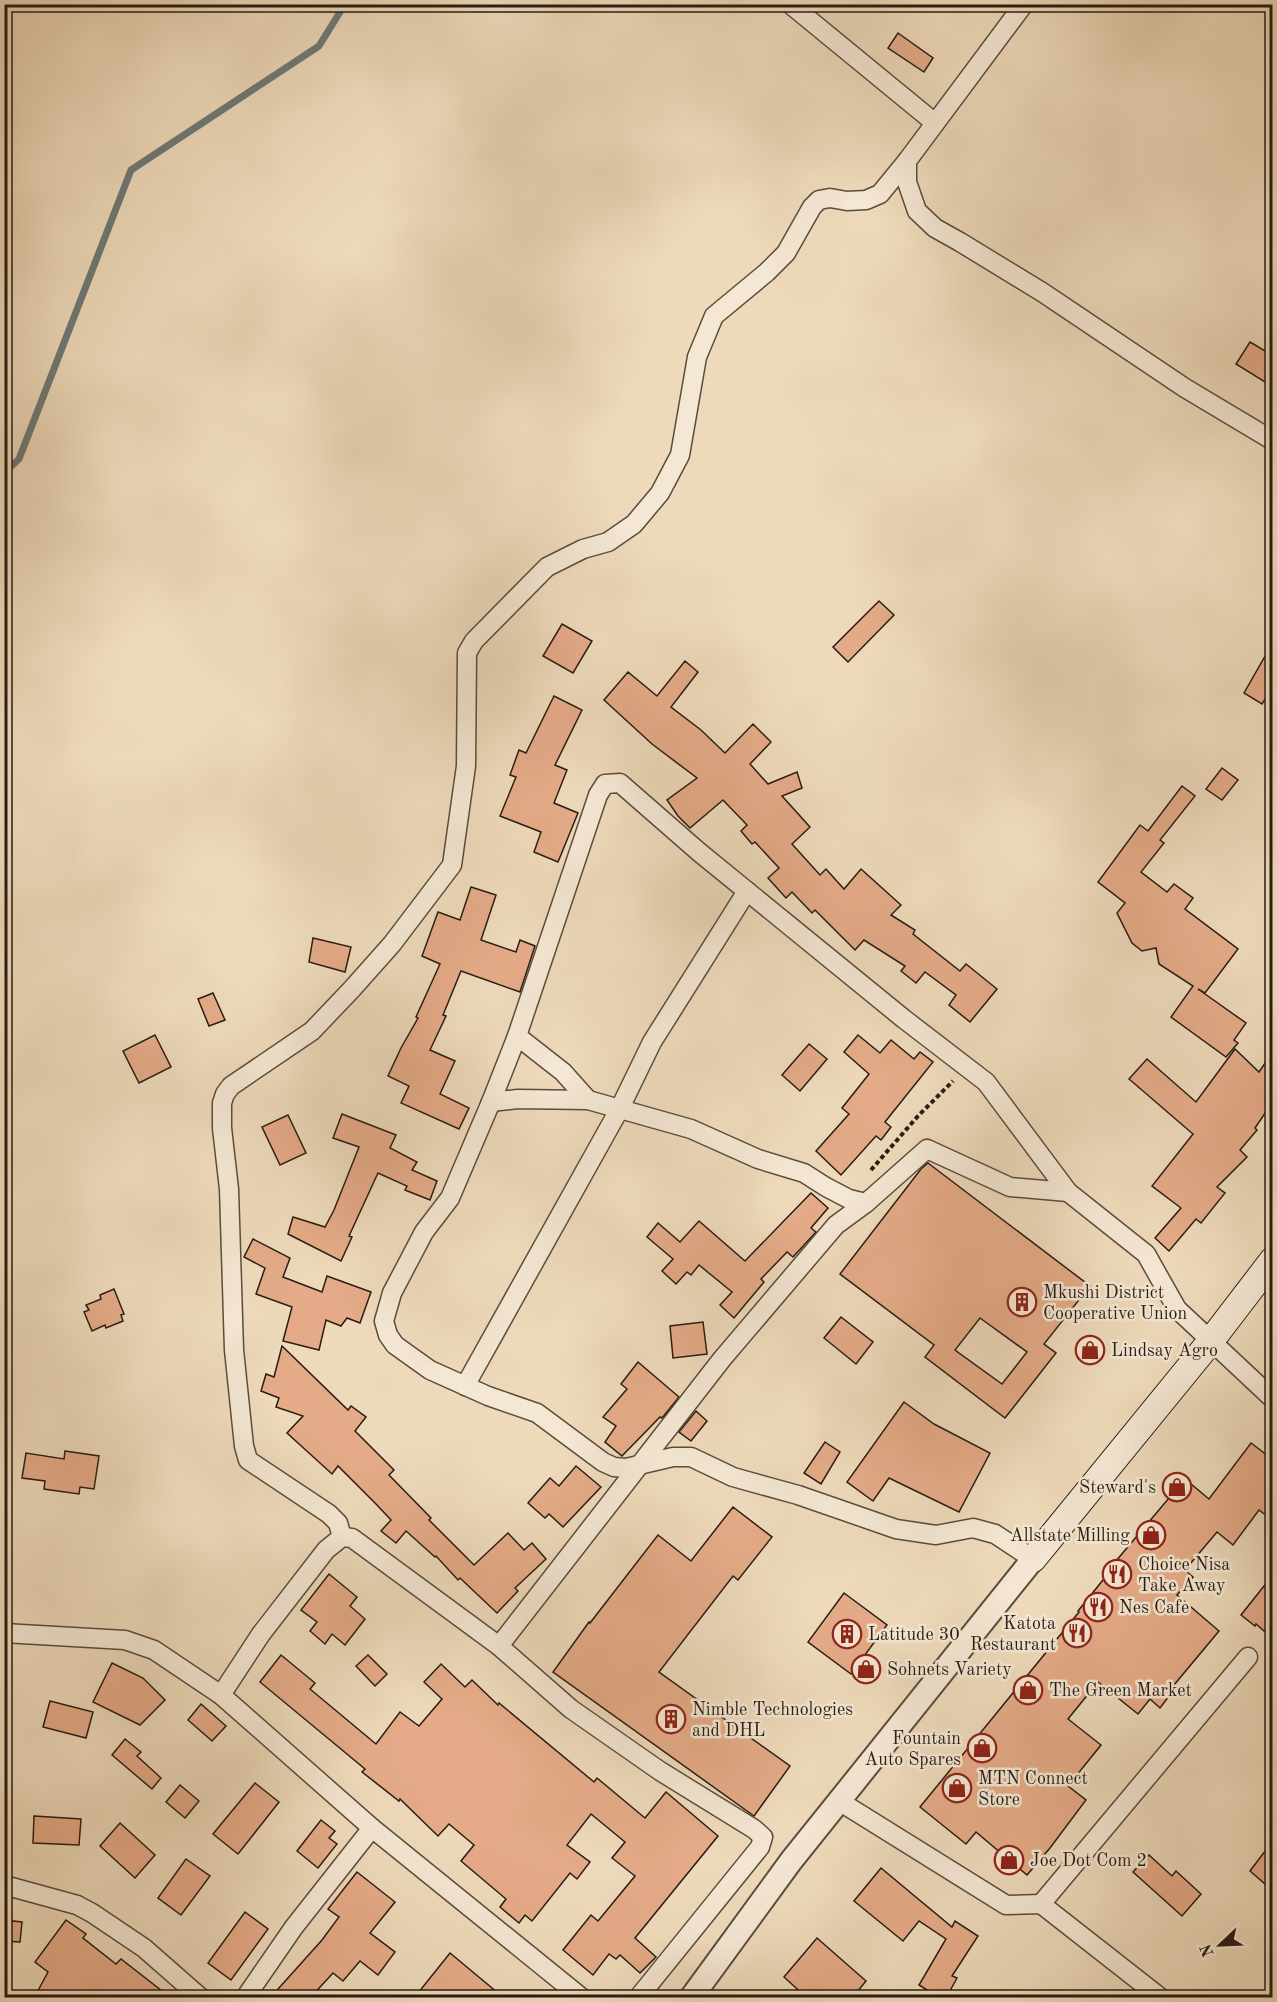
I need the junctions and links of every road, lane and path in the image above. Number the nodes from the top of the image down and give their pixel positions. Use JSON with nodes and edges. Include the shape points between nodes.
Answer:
{"nodes":[{"id":1,"x":790,"y":4,"type":"edge"},
{"id":2,"x":1024,"y":4,"type":"edge"},
{"id":3,"x":935,"y":123,"type":"junction"},
{"id":4,"x":907,"y":161,"type":"junction"},
{"id":5,"x":1272,"y":440,"type":"edge"},
{"id":6,"x":747,"y":891,"type":"junction"},
{"id":7,"x":517,"y":1036,"type":"junction"},
{"id":8,"x":966,"y":1068,"type":"junction"},
{"id":9,"x":588,"y":1100,"type":"junction"},
{"id":10,"x":491,"y":1102,"type":"junction"},
{"id":11,"x":619,"y":1110,"type":"junction"},
{"id":12,"x":1068,"y":1192,"type":"junction"},
{"id":13,"x":857,"y":1201,"type":"junction"},
{"id":14,"x":1272,"y":1261,"type":"edge"},
{"id":15,"x":1210,"y":1342,"type":"junction"},
{"id":16,"x":465,"y":1386,"type":"junction"},
{"id":17,"x":1272,"y":1398,"type":"edge"},
{"id":18,"x":639,"y":1466,"type":"junction"},
{"id":19,"x":342,"y":1537,"type":"junction"},
{"id":20,"x":1033,"y":1559,"type":"junction"},
{"id":21,"x":4,"y":1633,"type":"edge"},
{"id":22,"x":499,"y":1646,"type":"junction"},
{"id":23,"x":1248,"y":1656,"type":"dead end"},
{"id":24,"x":221,"y":1695,"type":"junction"},
{"id":25,"x":839,"y":1802,"type":"junction"},
{"id":26,"x":372,"y":1828,"type":"junction"},
{"id":27,"x":4,"y":1885,"type":"edge"},
{"id":28,"x":1041,"y":1904,"type":"junction"},
{"id":29,"x":201,"y":1998,"type":"edge"},
{"id":30,"x":245,"y":1998,"type":"edge"},
{"id":31,"x":582,"y":1998,"type":"edge"},
{"id":32,"x":638,"y":1998,"type":"edge"},
{"id":33,"x":691,"y":1998,"type":"edge"},
{"id":34,"x":1161,"y":1998,"type":"edge"}],
"edges":[{"from":1,"to":3,"type":"street"},
{"from":2,"to":3,"type":"street"},
{"from":3,"to":4,"type":"street"},
{"from":4,"to":5,"type":"street","via":[[907,183],[917,211],[935,228]]},
{"from":4,"to":19,"type":"street","via":[[875,197],[819,200],[786,253],[714,316],[697,357],[680,455],[660,493],[634,524],[608,542],[583,549],[547,567],[474,641],[467,653],[466,766],[452,866],[392,944],[312,1031],[225,1094],[222,1128],[229,1189],[234,1350],[244,1446],[248,1460],[329,1514],[338,1523]]},
{"from":6,"to":7,"type":"street","via":[[620,783],[605,784]]},
{"from":6,"to":8,"type":"street"},
{"from":6,"to":11,"type":"street","via":[[652,1042]]},
{"from":7,"to":9,"type":"street","via":[[563,1072]]},
{"from":7,"to":10,"type":"street"},
{"from":8,"to":12,"type":"street","via":[[986,1082]]},
{"from":8,"to":13,"type":"path","via":[[861,1181]]},
{"from":9,"to":10,"type":"street"},
{"from":9,"to":11,"type":"street"},
{"from":10,"to":16,"type":"street","via":[[450,1198],[424,1232],[392,1293],[384,1321],[395,1346],[430,1370]]},
{"from":11,"to":13,"type":"street","via":[[691,1129],[758,1159],[804,1173]]},
{"from":11,"to":16,"type":"street"},
{"from":12,"to":13,"type":"street","via":[[1010,1187],[927,1149]]},
{"from":12,"to":15,"type":"street","via":[[1146,1254],[1177,1309]]},
{"from":13,"to":18,"type":"street","via":[[722,1359]]},
{"from":14,"to":15,"type":"main road"},
{"from":15,"to":17,"type":"street"},
{"from":15,"to":20,"type":"main road"},
{"from":16,"to":18,"type":"street","via":[[537,1413],[603,1462],[614,1467]]},
{"from":18,"to":20,"type":"street","via":[[657,1459],[691,1457],[733,1477],[896,1528],[936,1535],[973,1528],[995,1534]]},
{"from":18,"to":22,"type":"street"},
{"from":19,"to":22,"type":"street","via":[[352,1538]]},
{"from":19,"to":24,"type":"street","via":[[326,1550],[261,1634]]},
{"from":20,"to":25,"type":"street"},
{"from":21,"to":24,"type":"street","via":[[125,1640],[154,1650]]},
{"from":22,"to":32,"type":"street","via":[[571,1709],[763,1837],[760,1847]]},
{"from":23,"to":28,"type":"street"},
{"from":24,"to":26,"type":"street"},
{"from":25,"to":28,"type":"street","via":[[1006,1905]]},
{"from":25,"to":33,"type":"street"},
{"from":26,"to":30,"type":"street","via":[[294,1927]]},
{"from":26,"to":31,"type":"street"},
{"from":27,"to":29,"type":"street","via":[[77,1905],[92,1913],[144,1948]]},
{"from":28,"to":34,"type":"street"}]}
